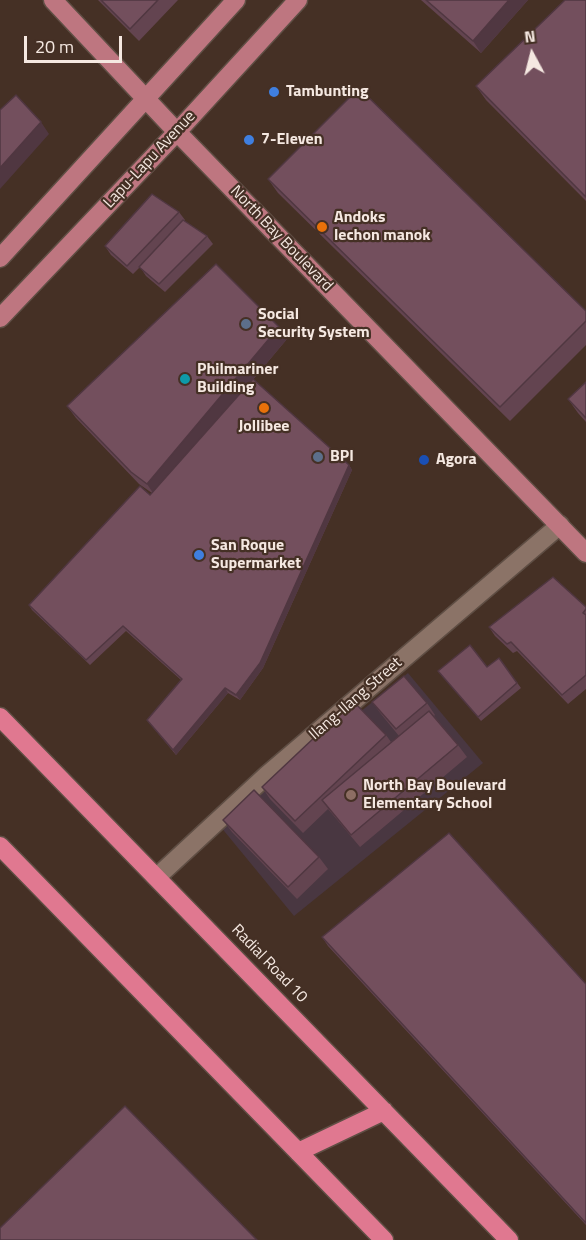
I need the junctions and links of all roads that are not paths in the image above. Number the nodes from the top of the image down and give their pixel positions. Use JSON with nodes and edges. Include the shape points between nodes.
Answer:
{"nodes":[{"id":1,"x":53,"y":0,"type":"edge"},
{"id":2,"x":236,"y":0,"type":"edge"},
{"id":3,"x":298,"y":0,"type":"edge"},
{"id":4,"x":147,"y":100,"type":"junction"},
{"id":5,"x":177,"y":132,"type":"junction"},
{"id":6,"x":0,"y":258,"type":"edge"},
{"id":7,"x":0,"y":318,"type":"edge"},
{"id":8,"x":560,"y":525,"type":"junction"},
{"id":9,"x":586,"y":553,"type":"edge"},
{"id":10,"x":0,"y":717,"type":"edge"},
{"id":11,"x":0,"y":846,"type":"edge"},
{"id":12,"x":157,"y":878,"type":"junction"},
{"id":13,"x":384,"y":1111,"type":"junction"},
{"id":14,"x":298,"y":1152,"type":"junction"},
{"id":15,"x":384,"y":1240,"type":"edge"},
{"id":16,"x":509,"y":1240,"type":"edge"}],
"edges":[{"from":1,"to":4,"type":"main road","name":"North Bay Boulevard"},
{"from":2,"to":4,"type":"main road"},
{"from":3,"to":5,"type":"main road","name":"Lapu-Lapu Avenue"},
{"from":4,"to":5,"type":"main road","name":"North Bay Boulevard"},
{"from":4,"to":6,"type":"main road"},
{"from":5,"to":7,"type":"main road","name":"Lapu-Lapu Avenue"},
{"from":5,"to":8,"type":"main road","name":"North Bay Boulevard"},
{"from":8,"to":9,"type":"main road","name":"North Bay Boulevard"},
{"from":8,"to":12,"type":"street","name":"Ilang-Ilang Street","via":[[267,775]]},
{"from":10,"to":12,"type":"highway","name":"Radial Road 10"},
{"from":11,"to":14,"type":"highway"},
{"from":12,"to":13,"type":"highway","name":"Radial Road 10"},
{"from":13,"to":14,"type":"highway"},
{"from":13,"to":16,"type":"highway","name":"Radial Road 10"},
{"from":14,"to":15,"type":"highway"}]}
